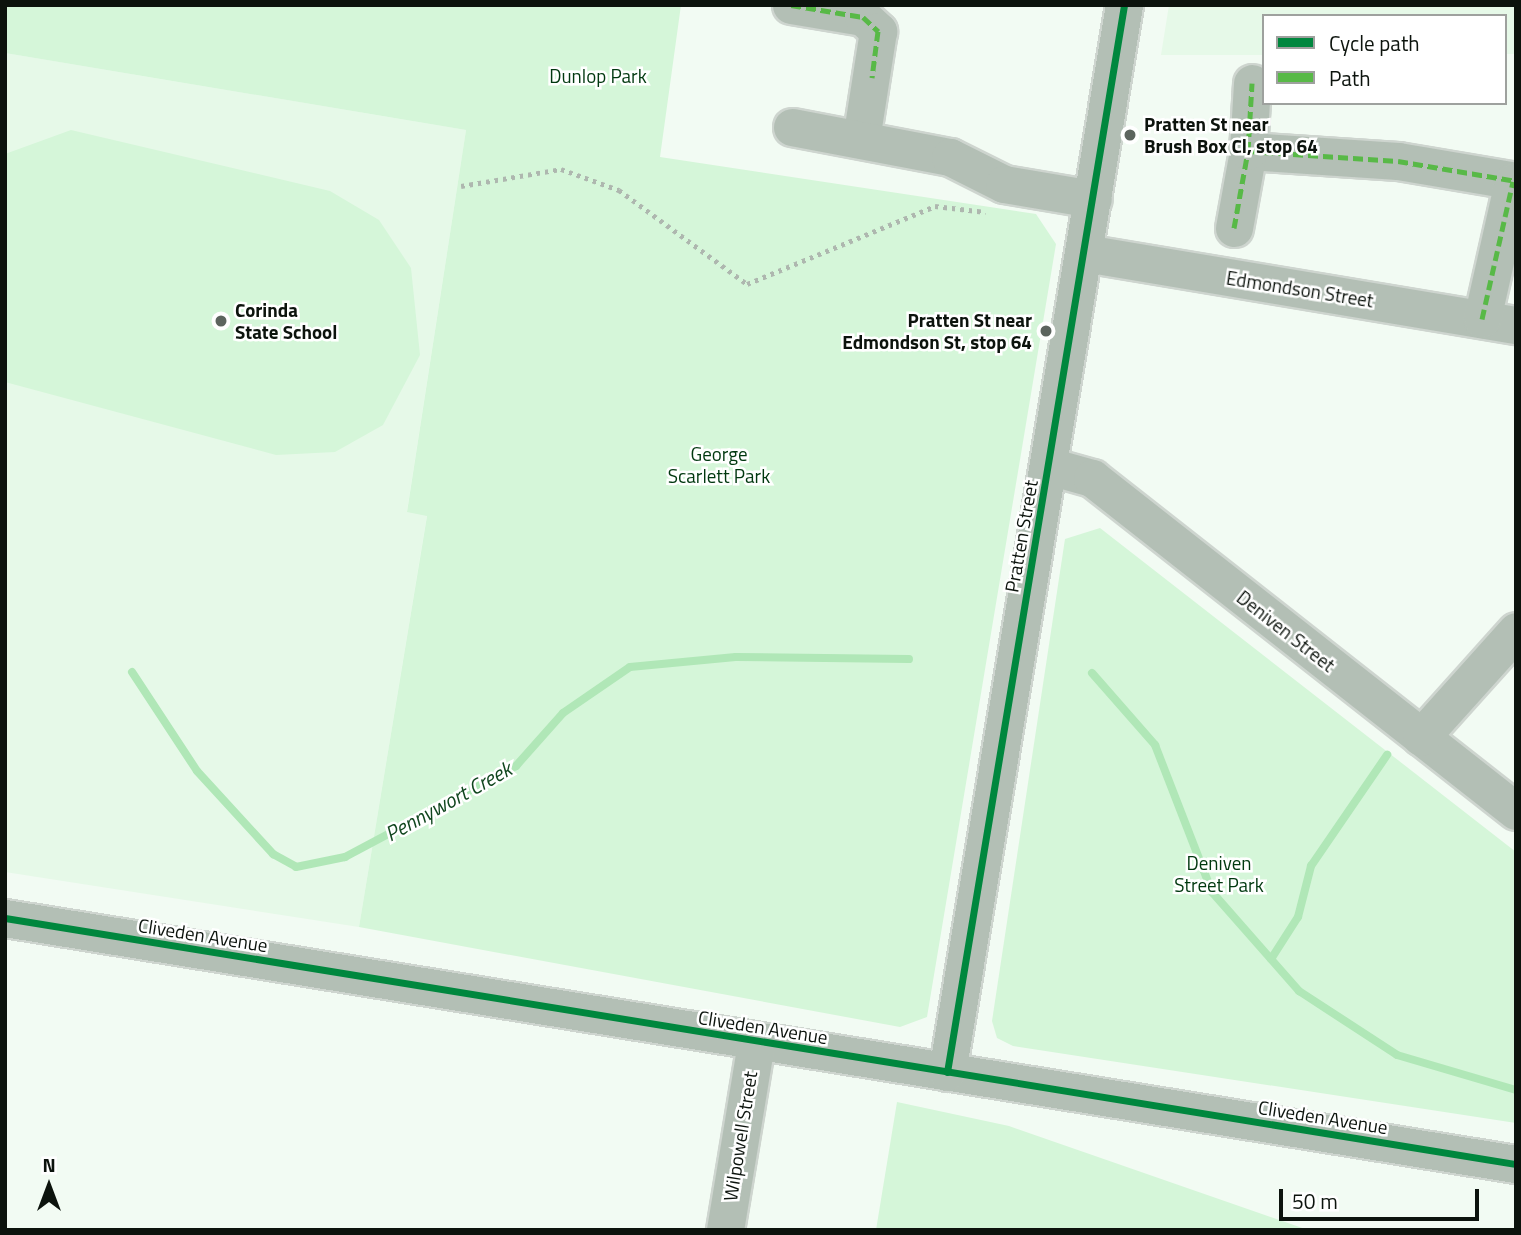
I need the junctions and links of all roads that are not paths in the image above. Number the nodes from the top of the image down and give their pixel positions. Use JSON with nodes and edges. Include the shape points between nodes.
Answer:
{"nodes":[{"id":1,"x":791,"y":5,"type":"edge"},
{"id":2,"x":1124,"y":5,"type":"edge"},
{"id":3,"x":1252,"y":83,"type":"dead end"},
{"id":4,"x":792,"y":127,"type":"dead end"},
{"id":5,"x":861,"y":139,"type":"junction"},
{"id":6,"x":1248,"y":150,"type":"junction"},
{"id":7,"x":1514,"y":181,"type":"edge"},
{"id":8,"x":1093,"y":199,"type":"junction"},
{"id":9,"x":1234,"y":228,"type":"dead end"},
{"id":10,"x":1085,"y":253,"type":"junction"},
{"id":11,"x":1499,"y":322,"type":"edge"},
{"id":12,"x":1049,"y":466,"type":"junction"},
{"id":13,"x":1516,"y":631,"type":"edge"},
{"id":14,"x":1421,"y":737,"type":"junction"},
{"id":15,"x":1516,"y":811,"type":"edge"},
{"id":16,"x":5,"y":918,"type":"edge"},
{"id":17,"x":756,"y":1042,"type":"junction"},
{"id":18,"x":947,"y":1072,"type":"junction"},
{"id":19,"x":1516,"y":1164,"type":"edge"},
{"id":20,"x":725,"y":1230,"type":"edge"}],
"edges":[{"from":1,"to":5,"type":"street","via":[[863,17],[878,31]]},
{"from":2,"to":8,"type":"street","name":"Pratten Street"},
{"from":3,"to":6,"type":"street"},
{"from":4,"to":5,"type":"street"},
{"from":5,"to":8,"type":"street","via":[[950,157],[1004,184]]},
{"from":6,"to":7,"type":"street","via":[[1398,161]]},
{"from":6,"to":9,"type":"street"},
{"from":7,"to":11,"type":"street"},
{"from":8,"to":10,"type":"street","name":"Pratten Street"},
{"from":10,"to":11,"type":"street","name":"Edmondson Street"},
{"from":10,"to":12,"type":"street","name":"Pratten Street"},
{"from":12,"to":14,"type":"street","name":"Deniven Street","via":[[1092,478]]},
{"from":12,"to":18,"type":"street","name":"Pratten Street"},
{"from":13,"to":14,"type":"street"},
{"from":14,"to":15,"type":"street","name":"Deniven Street"},
{"from":16,"to":17,"type":"street","name":"Cliveden Avenue"},
{"from":17,"to":18,"type":"street","name":"Cliveden Avenue"},
{"from":17,"to":20,"type":"street","name":"Wilpowell Street"},
{"from":18,"to":19,"type":"street","name":"Cliveden Avenue"}]}
